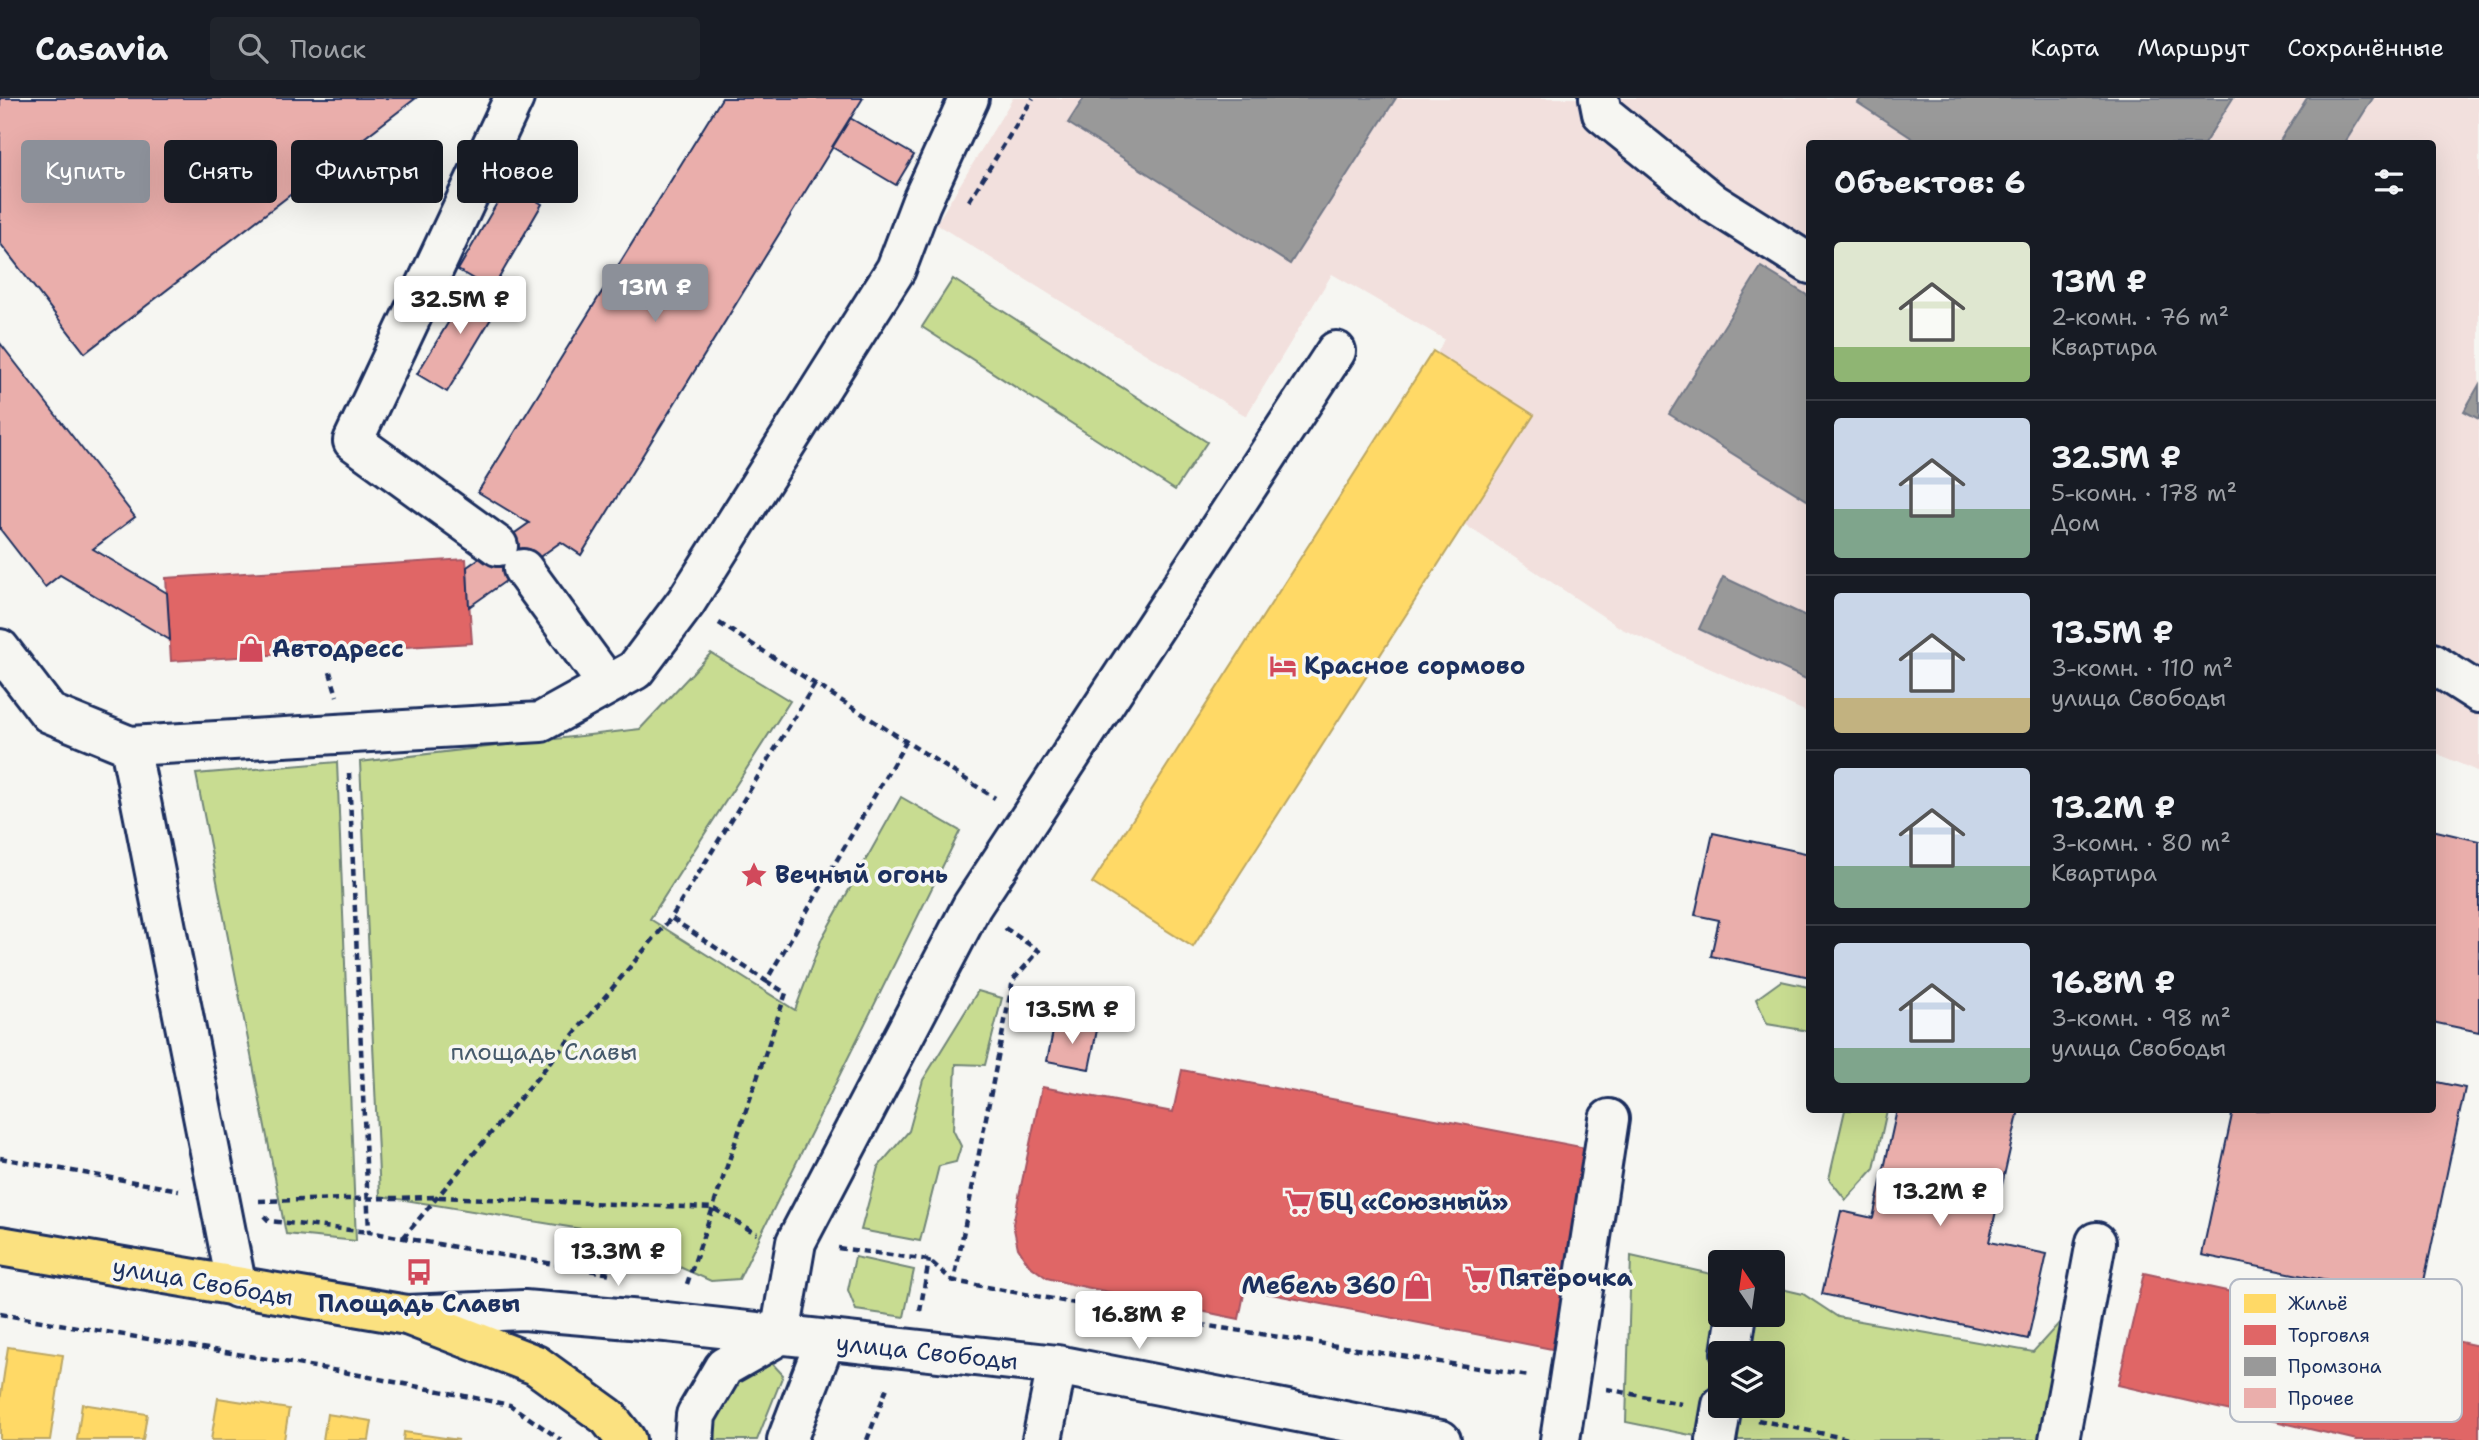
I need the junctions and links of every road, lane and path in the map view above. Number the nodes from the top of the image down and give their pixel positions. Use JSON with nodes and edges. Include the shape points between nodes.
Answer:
{"nodes":[{"id":1,"x":514,"y":98,"type":"edge"},
{"id":2,"x":969,"y":98,"type":"edge"},
{"id":3,"x":1599,"y":98,"type":"edge"},
{"id":4,"x":1806,"y":261,"type":"edge"},
{"id":5,"x":1336,"y":351,"type":"dead end"},
{"id":6,"x":686,"y":602,"type":"junction"},
{"id":7,"x":0,"y":649,"type":"edge"},
{"id":8,"x":2436,"y":666,"type":"edge"},
{"id":9,"x":330,"y":672,"type":"dead end"},
{"id":10,"x":608,"y":684,"type":"junction"},
{"id":11,"x":816,"y":684,"type":"junction"},
{"id":12,"x":2479,"y":693,"type":"edge"},
{"id":13,"x":348,"y":734,"type":"junction"},
{"id":14,"x":906,"y":742,"type":"junction"},
{"id":15,"x":130,"y":746,"type":"junction"},
{"id":16,"x":1001,"y":802,"type":"dead end"},
{"id":17,"x":972,"y":906,"type":"junction"},
{"id":18,"x":671,"y":918,"type":"junction"},
{"id":19,"x":766,"y":981,"type":"junction"},
{"id":20,"x":1609,"y":1119,"type":"dead end"},
{"id":21,"x":437,"y":1197,"type":"junction"},
{"id":22,"x":368,"y":1198,"type":"junction"},
{"id":23,"x":249,"y":1201,"type":"dead end"},
{"id":24,"x":713,"y":1208,"type":"junction"},
{"id":25,"x":403,"y":1238,"type":"junction"},
{"id":26,"x":778,"y":1239,"type":"junction"},
{"id":27,"x":2096,"y":1242,"type":"dead end"},
{"id":28,"x":0,"y":1247,"type":"edge"},
{"id":29,"x":619,"y":1275,"type":"dead end"},
{"id":30,"x":954,"y":1282,"type":"junction"},
{"id":31,"x":673,"y":1284,"type":"dead end"},
{"id":32,"x":236,"y":1288,"type":"junction"},
{"id":33,"x":0,"y":1314,"type":"edge"},
{"id":34,"x":407,"y":1315,"type":"junction"},
{"id":35,"x":780,"y":1335,"type":"junction"},
{"id":36,"x":825,"y":1341,"type":"junction"},
{"id":37,"x":1057,"y":1365,"type":"junction"},
{"id":38,"x":1569,"y":1381,"type":"junction"},
{"id":39,"x":1719,"y":1419,"type":"edge"},
{"id":40,"x":561,"y":1440,"type":"edge"},
{"id":41,"x":626,"y":1440,"type":"edge"},
{"id":42,"x":694,"y":1440,"type":"edge"},
{"id":43,"x":787,"y":1440,"type":"edge"},
{"id":44,"x":1042,"y":1440,"type":"edge"},
{"id":45,"x":1441,"y":1440,"type":"edge"},
{"id":46,"x":1560,"y":1440,"type":"edge"},
{"id":47,"x":1853,"y":1440,"type":"edge"},
{"id":48,"x":2059,"y":1440,"type":"edge"}],
"edges":[{"from":1,"to":10,"type":"street","via":[[353,441],[511,558]]},
{"from":2,"to":6,"type":"street","via":[[896,269]]},
{"from":3,"to":4,"type":"street","via":[[1602,113],[1713,203]]},
{"from":5,"to":17,"type":"street"},
{"from":6,"to":10,"type":"street","via":[[635,670]]},
{"from":6,"to":11,"type":"path"},
{"from":7,"to":15,"type":"street","via":[[49,713]]},
{"from":8,"to":12,"type":"street"},
{"from":9,"to":13,"type":"path"},
{"from":10,"to":13,"type":"street","via":[[541,722]]},
{"from":11,"to":14,"type":"path"},
{"from":11,"to":18,"type":"path"},
{"from":13,"to":15,"type":"street"},
{"from":13,"to":22,"type":"path"},
{"from":14,"to":16,"type":"path"},
{"from":14,"to":19,"type":"path"},
{"from":15,"to":32,"type":"street"},
{"from":17,"to":26,"type":"street"},
{"from":17,"to":30,"type":"path","via":[[1040,951],[1013,980]]},
{"from":18,"to":19,"type":"path"},
{"from":18,"to":21,"type":"path"},
{"from":19,"to":24,"type":"path","via":[[786,993]]},
{"from":20,"to":38,"type":"street"},
{"from":21,"to":22,"type":"path"},
{"from":21,"to":24,"type":"path"},
{"from":21,"to":25,"type":"path"},
{"from":22,"to":23,"type":"path"},
{"from":22,"to":25,"type":"path","via":[[369,1232]]},
{"from":24,"to":26,"type":"path"},
{"from":24,"to":31,"type":"path","via":[[686,1286]]},
{"from":25,"to":29,"type":"path"},
{"from":26,"to":30,"type":"path","via":[[929,1260]]},
{"from":26,"to":35,"type":"street"},
{"from":27,"to":48,"type":"street"},
{"from":28,"to":32,"type":"main road","name":"улица Свободы"},
{"from":30,"to":38,"type":"path","via":[[1465,1369]]},
{"from":32,"to":34,"type":"main road","name":"улица Свободы"},
{"from":33,"to":40,"type":"path","via":[[510,1405]]},
{"from":34,"to":35,"type":"street","name":"улица Свободы","via":[[524,1310]]},
{"from":34,"to":41,"type":"main road","name":"улица Свободы","via":[[536,1365],[608,1417]]},
{"from":35,"to":36,"type":"street","name":"улица Свободы"},
{"from":35,"to":42,"type":"street","via":[[724,1367],[696,1415]]},
{"from":36,"to":37,"type":"street","name":"улица Свободы"},
{"from":36,"to":43,"type":"street"},
{"from":37,"to":44,"type":"street"},
{"from":37,"to":45,"type":"street","name":"улица Свободы"},
{"from":38,"to":39,"type":"path"},
{"from":38,"to":46,"type":"street"},
{"from":39,"to":47,"type":"path"}]}
